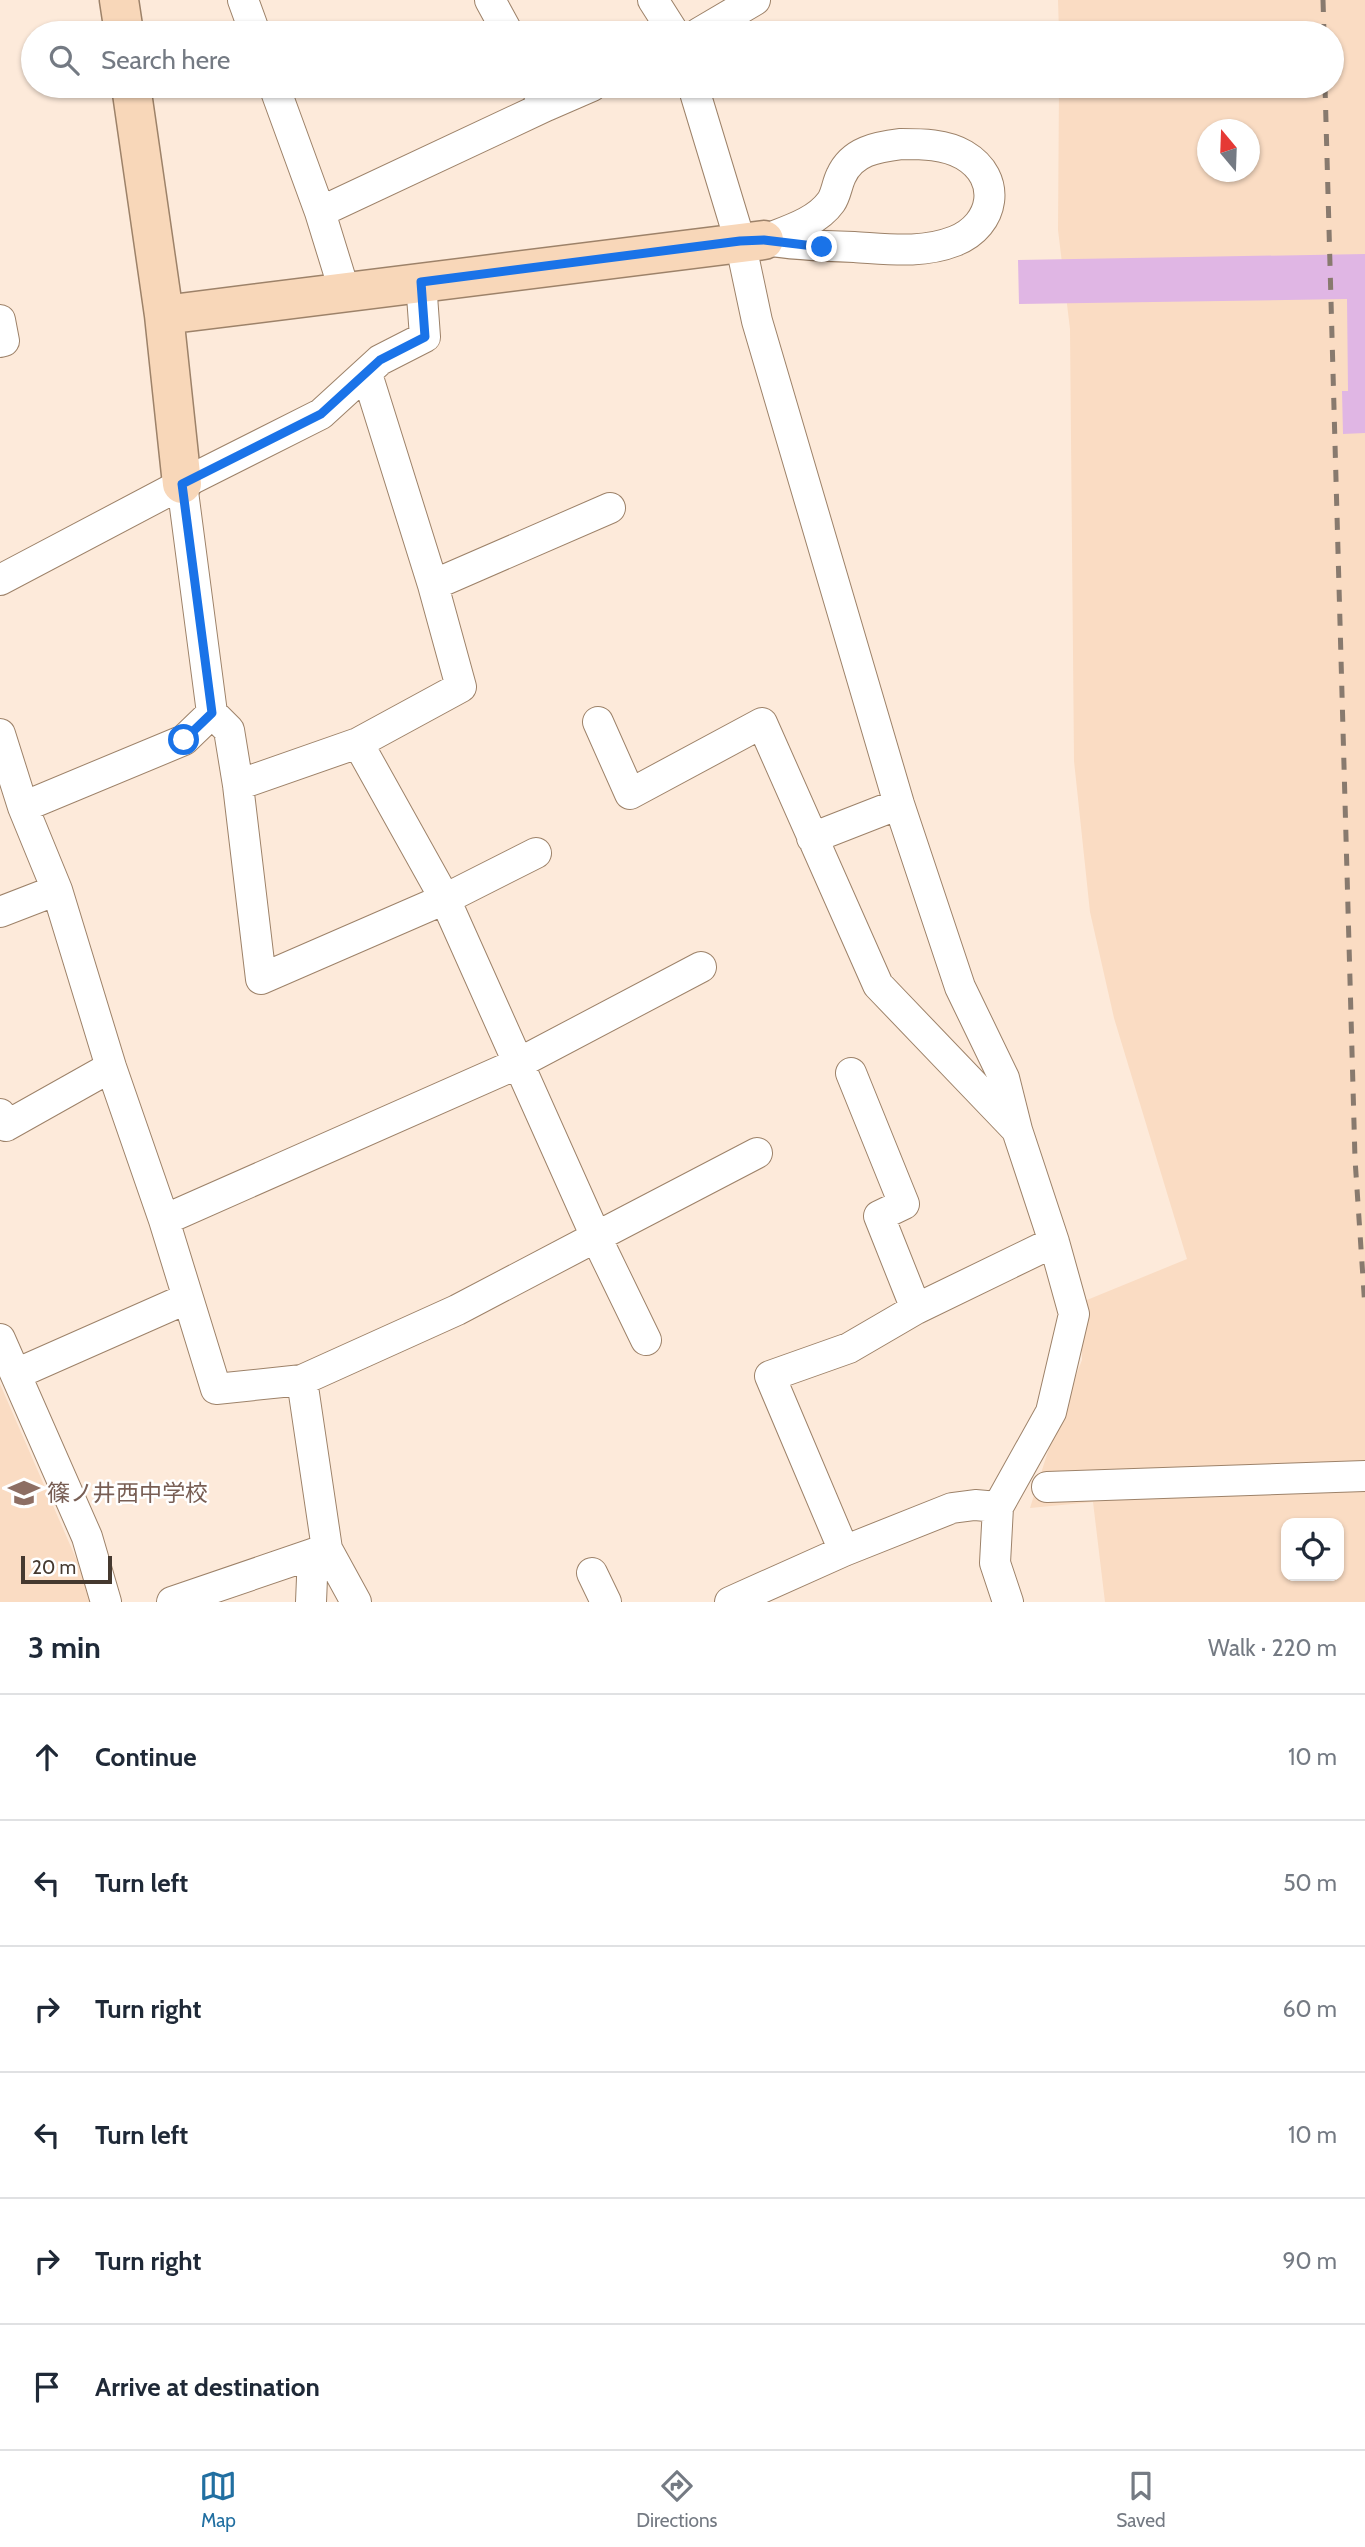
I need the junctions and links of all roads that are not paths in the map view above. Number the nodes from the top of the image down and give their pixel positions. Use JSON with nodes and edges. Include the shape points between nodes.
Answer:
{"nodes":[{"id":1,"x":119,"y":0,"type":"edge"},
{"id":2,"x":243,"y":0,"type":"edge"},
{"id":3,"x":491,"y":0,"type":"edge"},
{"id":4,"x":653,"y":0,"type":"edge"},
{"id":5,"x":755,"y":0,"type":"edge"},
{"id":6,"x":122,"y":21,"type":"edge"},
{"id":7,"x":251,"y":21,"type":"edge"},
{"id":8,"x":502,"y":21,"type":"edge"},
{"id":9,"x":666,"y":21,"type":"edge"},
{"id":10,"x":719,"y":21,"type":"edge"},
{"id":11,"x":133,"y":98,"type":"edge"},
{"id":12,"x":278,"y":98,"type":"edge"},
{"id":13,"x":537,"y":98,"type":"edge"},
{"id":14,"x":698,"y":98,"type":"edge"},
{"id":15,"x":832,"y":201,"type":"junction"},
{"id":16,"x":320,"y":212,"type":"junction"},
{"id":17,"x":752,"y":241,"type":"junction"},
{"id":18,"x":854,"y":247,"type":"junction"},
{"id":19,"x":421,"y":282,"type":"junction"},
{"id":20,"x":345,"y":293,"type":"junction"},
{"id":21,"x":164,"y":316,"type":"junction"},
{"id":22,"x":0,"y":320,"type":"edge"},
{"id":23,"x":0,"y":342,"type":"edge"},
{"id":24,"x":367,"y":374,"type":"junction"},
{"id":25,"x":182,"y":484,"type":"junction"},
{"id":26,"x":610,"y":508,"type":"dead end"},
{"id":27,"x":0,"y":580,"type":"edge"},
{"id":28,"x":433,"y":585,"type":"junction"},
{"id":29,"x":212,"y":713,"type":"junction"},
{"id":30,"x":598,"y":722,"type":"dead end"},
{"id":31,"x":0,"y":734,"type":"edge"},
{"id":32,"x":358,"y":743,"type":"junction"},
{"id":33,"x":239,"y":785,"type":"junction"},
{"id":34,"x":899,"y":804,"type":"junction"},
{"id":35,"x":23,"y":807,"type":"junction"},
{"id":36,"x":813,"y":838,"type":"junction"},
{"id":37,"x":536,"y":853,"type":"dead end"},
{"id":38,"x":57,"y":890,"type":"junction"},
{"id":39,"x":445,"y":899,"type":"junction"},
{"id":40,"x":0,"y":912,"type":"edge"},
{"id":41,"x":701,"y":967,"type":"dead end"},
{"id":42,"x":519,"y":1063,"type":"junction"},
{"id":43,"x":111,"y":1067,"type":"junction"},
{"id":44,"x":851,"y":1073,"type":"dead end"},
{"id":45,"x":0,"y":1114,"type":"edge"},
{"id":46,"x":1017,"y":1130,"type":"junction"},
{"id":47,"x":757,"y":1153,"type":"dead end"},
{"id":48,"x":164,"y":1220,"type":"junction"},
{"id":49,"x":596,"y":1237,"type":"junction"},
{"id":50,"x":1054,"y":1242,"type":"junction"},
{"id":51,"x":188,"y":1298,"type":"junction"},
{"id":52,"x":916,"y":1309,"type":"junction"},
{"id":53,"x":0,"y":1339,"type":"edge"},
{"id":54,"x":646,"y":1340,"type":"dead end"},
{"id":55,"x":16,"y":1374,"type":"junction"},
{"id":56,"x":302,"y":1380,"type":"junction"},
{"id":57,"x":1365,"y":1460,"type":"edge"},
{"id":58,"x":1198,"y":1463,"type":"dead end"},
{"id":59,"x":1365,"y":1476,"type":"edge"},
{"id":60,"x":1047,"y":1487,"type":"dead end"},
{"id":61,"x":998,"y":1507,"type":"junction"},
{"id":62,"x":844,"y":1551,"type":"junction"},
{"id":63,"x":320,"y":1552,"type":"junction"},
{"id":64,"x":592,"y":1573,"type":"dead end"},
{"id":65,"x":107,"y":1602,"type":"edge"},
{"id":66,"x":172,"y":1602,"type":"edge"},
{"id":67,"x":312,"y":1602,"type":"edge"},
{"id":68,"x":356,"y":1602,"type":"edge"},
{"id":69,"x":606,"y":1602,"type":"edge"},
{"id":70,"x":730,"y":1602,"type":"edge"},
{"id":71,"x":1008,"y":1602,"type":"edge"}],
"edges":[{"from":1,"to":6,"type":"street"},
{"from":2,"to":7,"type":"street"},
{"from":3,"to":8,"type":"street"},
{"from":4,"to":9,"type":"street"},
{"from":5,"to":10,"type":"street"},
{"from":11,"to":21,"type":"street"},
{"from":12,"to":16,"type":"street"},
{"from":13,"to":16,"type":"street"},
{"from":14,"to":17,"type":"street"},
{"from":15,"to":17,"type":"street","via":[[806,223]]},
{"from":15,"to":18,"type":"street"},
{"from":15,"to":18,"type":"street","via":[[849,163],[882,146],[920,144],[950,149],[972,160],[984,175],[988,211],[965,236],[918,250]]},
{"from":16,"to":20,"type":"street"},
{"from":17,"to":18,"type":"street"},
{"from":17,"to":19,"type":"street"},
{"from":17,"to":34,"type":"street","via":[[757,321]]},
{"from":19,"to":20,"type":"street"},
{"from":19,"to":24,"type":"street","via":[[425,337],[380,360]]},
{"from":20,"to":21,"type":"street"},
{"from":21,"to":25,"type":"street"},
{"from":22,"to":23,"type":"street","via":[[4,341]]},
{"from":24,"to":25,"type":"street","via":[[321,414]]},
{"from":24,"to":28,"type":"street"},
{"from":25,"to":27,"type":"street"},
{"from":25,"to":29,"type":"street"},
{"from":26,"to":28,"type":"street"},
{"from":28,"to":32,"type":"street","via":[[461,687]]},
{"from":29,"to":33,"type":"street","via":[[229,730]]},
{"from":29,"to":35,"type":"street","via":[[184,740]]},
{"from":30,"to":36,"type":"street","via":[[630,794],[762,723]]},
{"from":31,"to":35,"type":"street"},
{"from":32,"to":33,"type":"street"},
{"from":32,"to":39,"type":"street"},
{"from":33,"to":39,"type":"street","via":[[261,979]]},
{"from":34,"to":36,"type":"street"},
{"from":34,"to":46,"type":"street","via":[[960,987],[1004,1078]]},
{"from":35,"to":38,"type":"street"},
{"from":36,"to":46,"type":"street","via":[[878,985]]},
{"from":37,"to":39,"type":"street"},
{"from":38,"to":40,"type":"street"},
{"from":38,"to":43,"type":"street"},
{"from":39,"to":42,"type":"street"},
{"from":41,"to":42,"type":"street"},
{"from":42,"to":48,"type":"street"},
{"from":42,"to":49,"type":"street"},
{"from":43,"to":45,"type":"street","via":[[6,1126]]},
{"from":43,"to":48,"type":"street"},
{"from":44,"to":52,"type":"street","via":[[904,1204],[879,1216]]},
{"from":46,"to":50,"type":"street"},
{"from":47,"to":49,"type":"street"},
{"from":48,"to":51,"type":"street"},
{"from":49,"to":54,"type":"street"},
{"from":49,"to":56,"type":"street","via":[[457,1310]]},
{"from":50,"to":52,"type":"street"},
{"from":50,"to":61,"type":"street","via":[[1074,1314],[1051,1412]]},
{"from":51,"to":55,"type":"street"},
{"from":51,"to":56,"type":"street","via":[[216,1389]]},
{"from":52,"to":62,"type":"street","via":[[849,1348],[770,1376]]},
{"from":53,"to":55,"type":"street"},
{"from":55,"to":65,"type":"street","via":[[87,1537]]},
{"from":56,"to":63,"type":"street"},
{"from":57,"to":58,"type":"street"},
{"from":59,"to":60,"type":"street"},
{"from":61,"to":62,"type":"street","via":[[952,1508]]},
{"from":61,"to":71,"type":"street","via":[[995,1563]]},
{"from":62,"to":70,"type":"street"},
{"from":63,"to":66,"type":"street"},
{"from":63,"to":67,"type":"street"},
{"from":63,"to":68,"type":"street"},
{"from":64,"to":69,"type":"street"}]}
